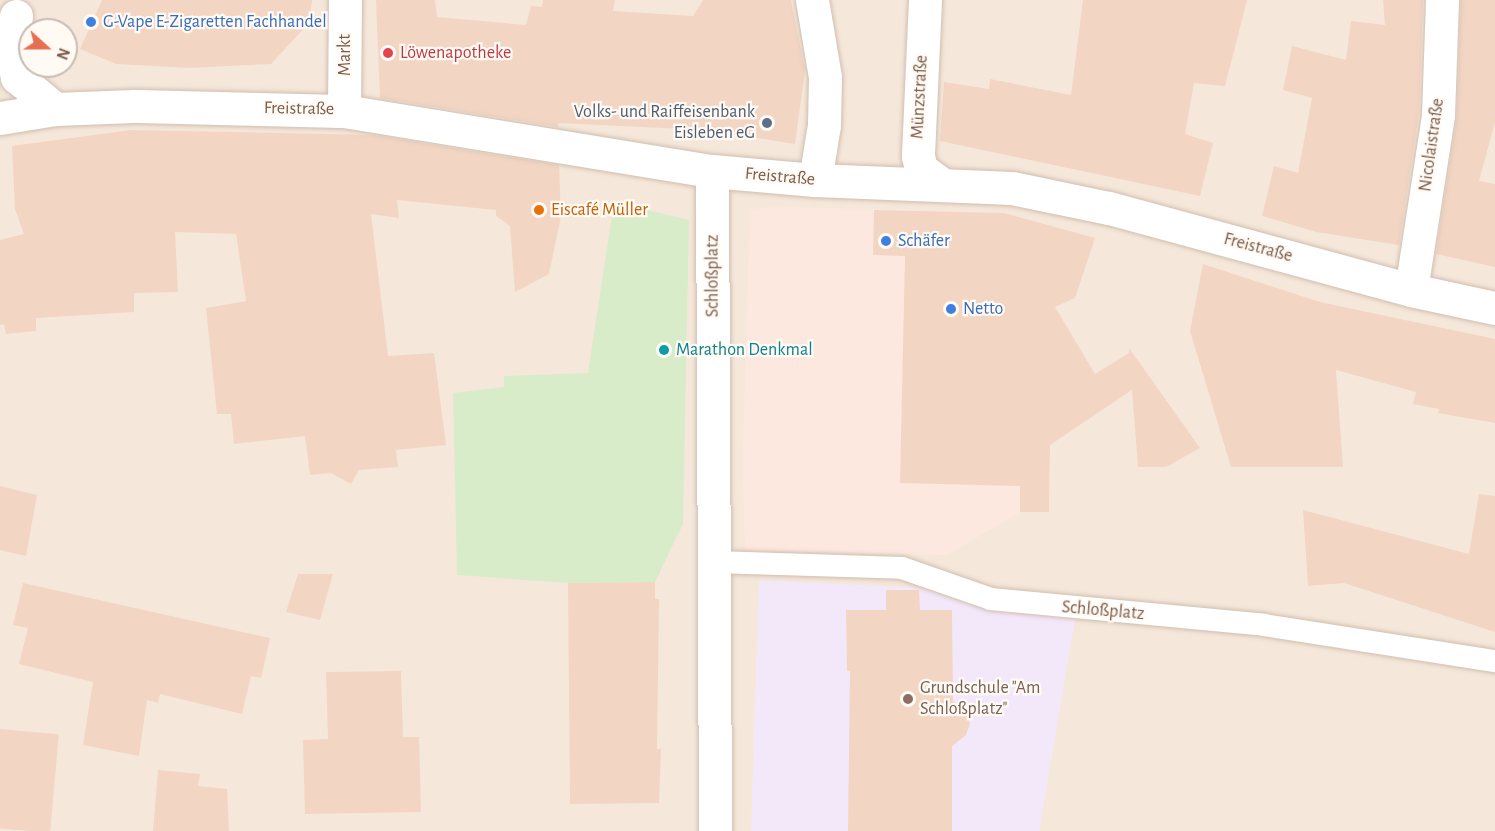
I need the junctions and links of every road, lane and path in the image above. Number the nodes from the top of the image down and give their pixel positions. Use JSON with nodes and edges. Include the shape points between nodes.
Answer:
{"nodes":[{"id":1,"x":345,"y":0,"type":"edge"},
{"id":2,"x":812,"y":0,"type":"edge"},
{"id":3,"x":925,"y":0,"type":"edge"},
{"id":4,"x":1442,"y":0,"type":"edge"},
{"id":5,"x":14,"y":18,"type":"edge"},
{"id":6,"x":55,"y":109,"type":"junction"},
{"id":7,"x":344,"y":111,"type":"junction"},
{"id":8,"x":0,"y":118,"type":"edge"},
{"id":9,"x":712,"y":171,"type":"junction"},
{"id":10,"x":815,"y":180,"type":"junction"},
{"id":11,"x":940,"y":183,"type":"junction"},
{"id":12,"x":1411,"y":290,"type":"junction"},
{"id":13,"x":1495,"y":308,"type":"edge"},
{"id":14,"x":715,"y":562,"type":"junction"},
{"id":15,"x":1495,"y":661,"type":"edge"},
{"id":16,"x":715,"y":831,"type":"edge"}],
"edges":[{"from":1,"to":7,"type":"street","name":"Markt"},
{"from":2,"to":10,"type":"street","via":[[825,77],[824,125]]},
{"from":3,"to":11,"type":"street","name":"Münzstraße","via":[[918,156],[921,169]]},
{"from":4,"to":12,"type":"street","name":"Nicolaistraße","via":[[1438,115]]},
{"from":5,"to":6,"type":"street","via":[[12,54],[17,77]]},
{"from":6,"to":7,"type":"street","name":"Freistraße","via":[[134,106]]},
{"from":6,"to":8,"type":"street"},
{"from":7,"to":9,"type":"street","name":"Freistraße"},
{"from":9,"to":10,"type":"street","name":"Freistraße"},
{"from":9,"to":14,"type":"street","name":"Schloßplatz"},
{"from":10,"to":11,"type":"street","name":"Freistraße"},
{"from":11,"to":12,"type":"street","name":"Freistraße","via":[[1012,188],[1109,208]]},
{"from":12,"to":13,"type":"street","name":"Freistraße"},
{"from":14,"to":15,"type":"lane","name":"Schloßplatz","via":[[902,568],[1001,601],[1274,626]]},
{"from":14,"to":16,"type":"street","name":"Schloßplatz"}]}
